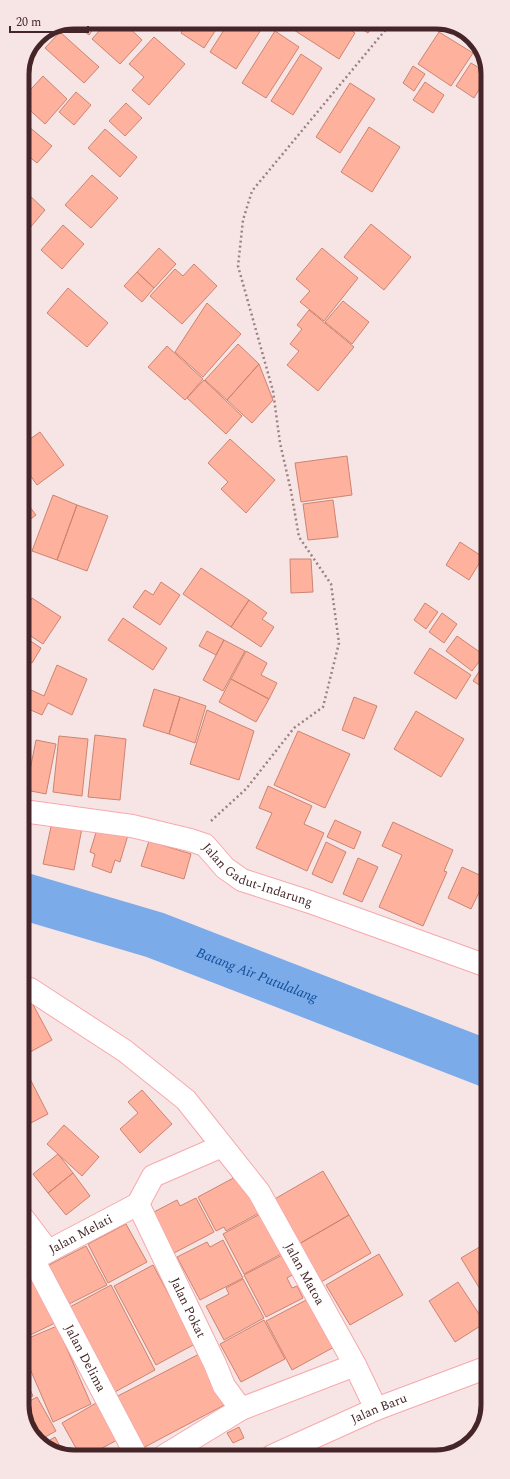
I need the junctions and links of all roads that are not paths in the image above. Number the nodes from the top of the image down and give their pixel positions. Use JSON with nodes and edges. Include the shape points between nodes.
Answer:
{"nodes":[{"id":1,"x":29,"y":811,"type":"edge"},
{"id":2,"x":481,"y":964,"type":"edge"},
{"id":3,"x":29,"y":989,"type":"edge"},
{"id":4,"x":222,"y":1146,"type":"junction"},
{"id":5,"x":138,"y":1204,"type":"junction"},
{"id":6,"x":29,"y":1236,"type":"edge"},
{"id":7,"x":35,"y":1258,"type":"edge"},
{"id":8,"x":355,"y":1366,"type":"junction"},
{"id":9,"x":481,"y":1370,"type":"edge"},
{"id":10,"x":241,"y":1408,"type":"junction"},
{"id":11,"x":376,"y":1409,"type":"junction"},
{"id":12,"x":133,"y":1450,"type":"edge"},
{"id":13,"x":174,"y":1450,"type":"edge"},
{"id":14,"x":285,"y":1450,"type":"edge"}],
"edges":[{"from":1,"to":2,"type":"street","name":"Jalan Gadut-Indarung","via":[[132,826],[205,845],[225,868],[242,880]]},
{"from":3,"to":4,"type":"street","name":"Jalan Matoa","via":[[125,1051],[174,1090],[186,1100]]},
{"from":4,"to":5,"type":"street","via":[[153,1176]]},
{"from":4,"to":8,"type":"street","name":"Jalan Matoa","via":[[259,1192]]},
{"from":5,"to":7,"type":"street","name":"Jalan Melati"},
{"from":5,"to":10,"type":"street","name":"Jalan Pokat","via":[[224,1386]]},
{"from":6,"to":7,"type":"street","name":"Jalan Delima"},
{"from":7,"to":12,"type":"street","name":"Jalan Delima"},
{"from":8,"to":10,"type":"street"},
{"from":8,"to":11,"type":"street","name":"Jalan Matoa"},
{"from":9,"to":11,"type":"street","name":"Jalan Baru"},
{"from":10,"to":13,"type":"street"},
{"from":11,"to":14,"type":"street","name":"Jalan Baru"}]}
